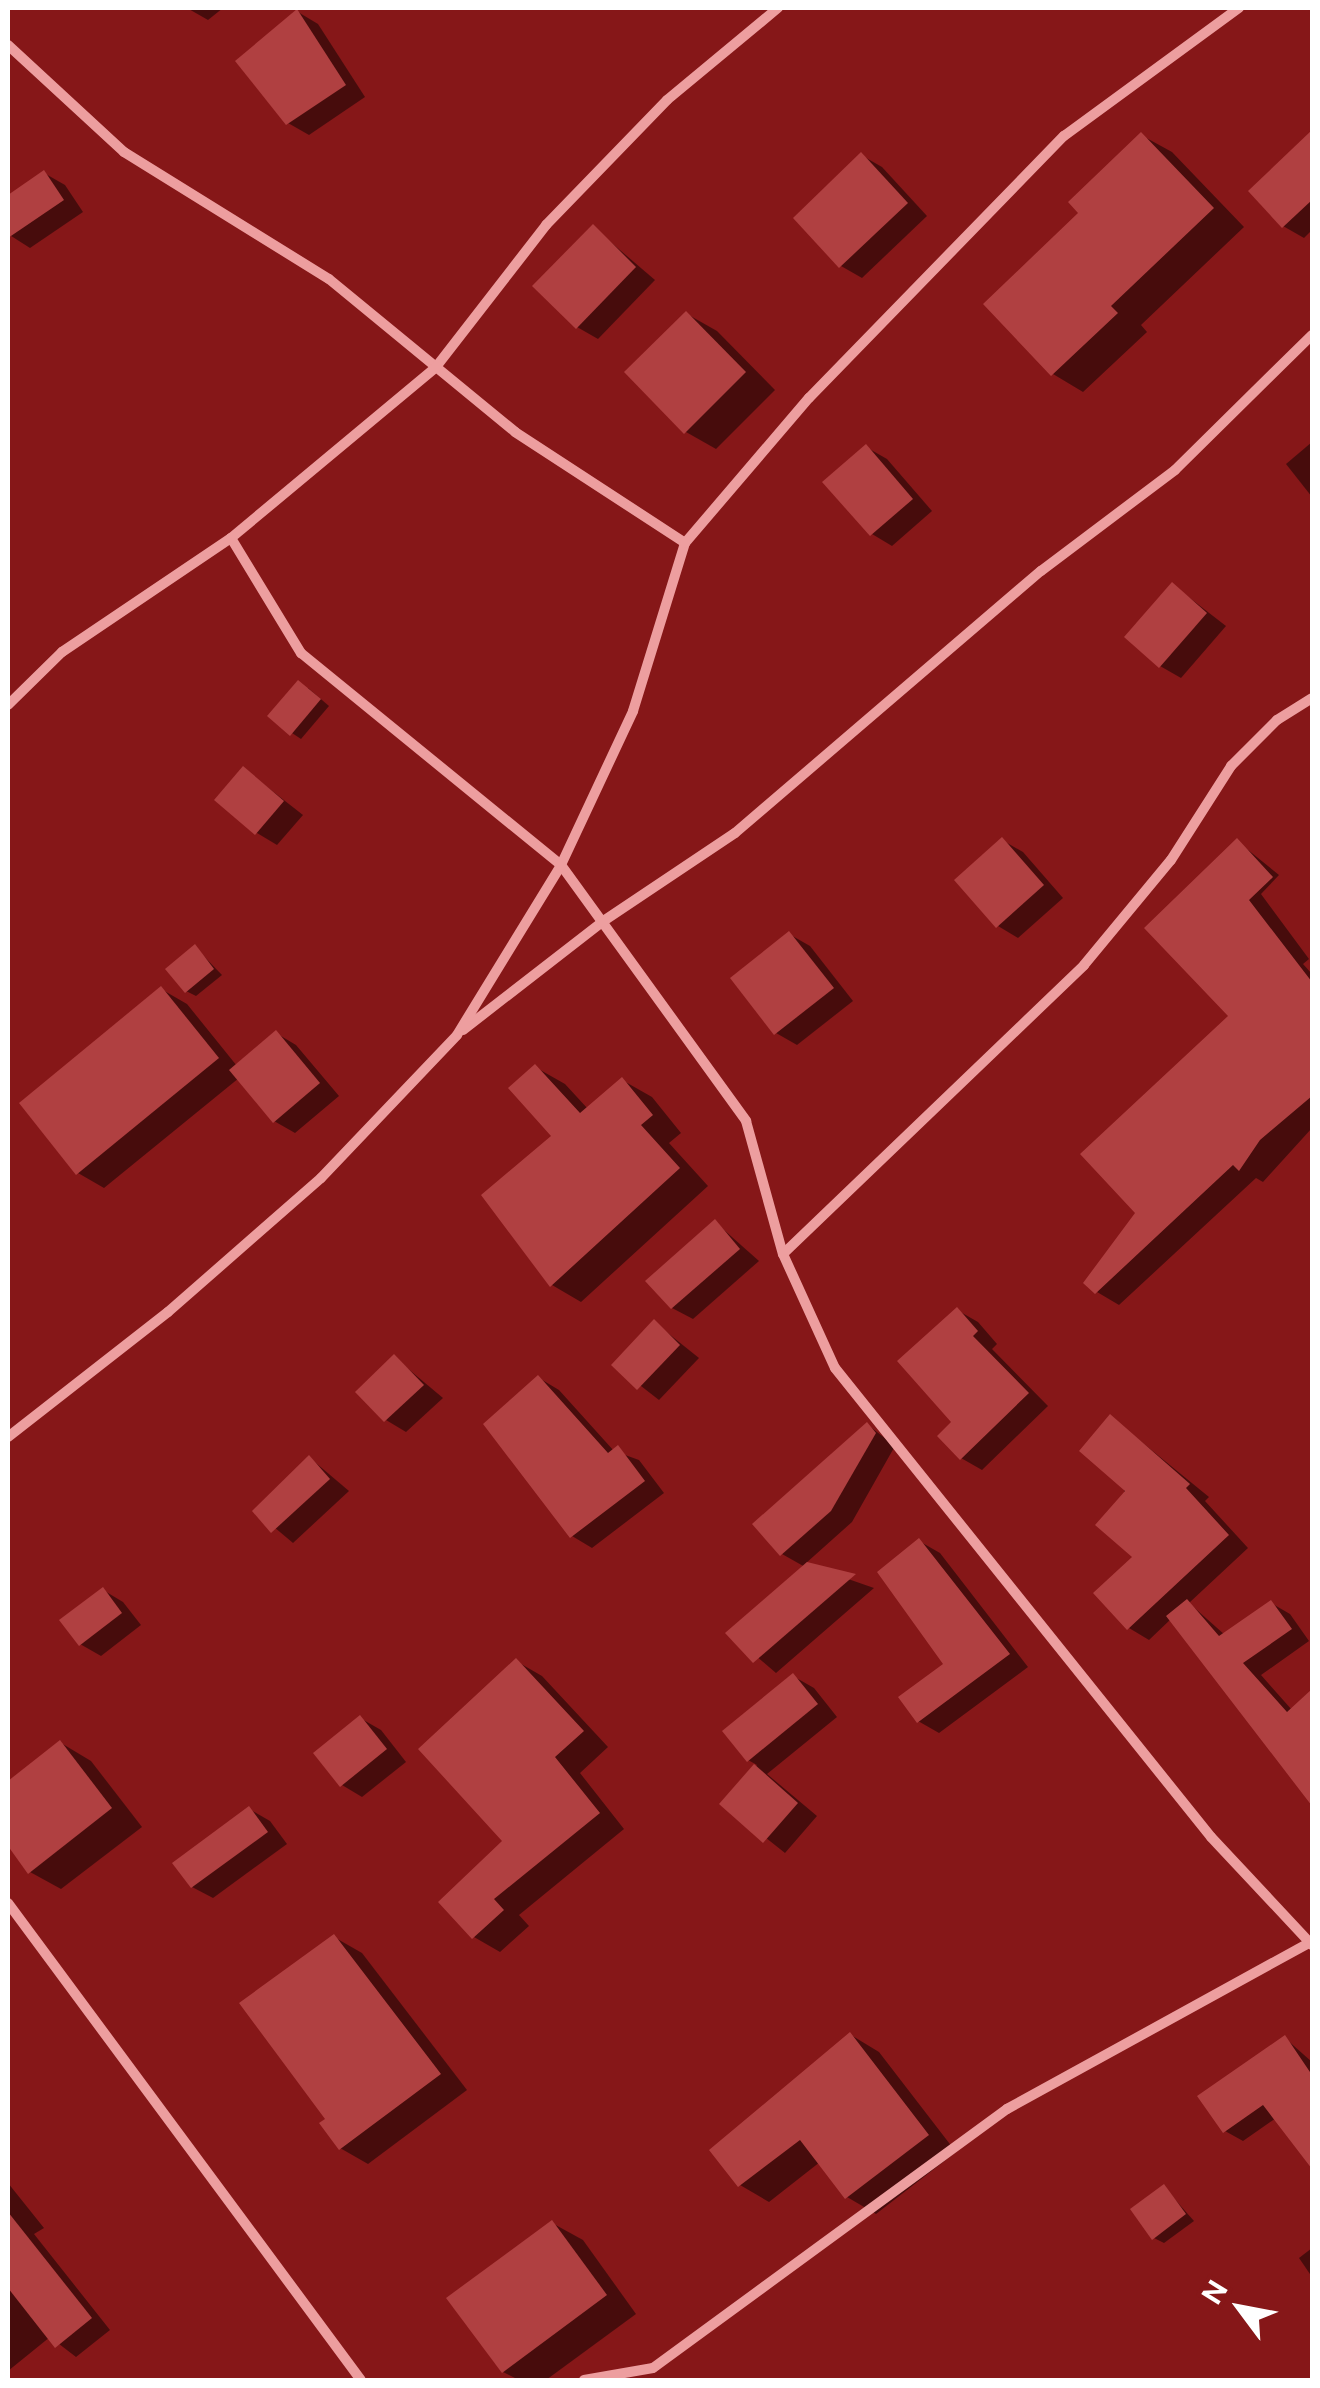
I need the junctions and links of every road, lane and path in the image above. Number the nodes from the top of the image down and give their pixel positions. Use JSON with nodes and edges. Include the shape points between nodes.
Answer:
{"nodes":[{"id":1,"x":778,"y":8,"type":"edge"},
{"id":2,"x":1239,"y":8,"type":"edge"},
{"id":3,"x":8,"y":45,"type":"edge"},
{"id":4,"x":1312,"y":335,"type":"edge"},
{"id":5,"x":436,"y":367,"type":"junction"},
{"id":6,"x":231,"y":538,"type":"junction"},
{"id":7,"x":685,"y":543,"type":"junction"},
{"id":8,"x":1312,"y":698,"type":"edge"},
{"id":9,"x":8,"y":705,"type":"edge"},
{"id":10,"x":560,"y":865,"type":"junction"},
{"id":11,"x":602,"y":922,"type":"junction"},
{"id":12,"x":456,"y":1035,"type":"junction"},
{"id":13,"x":783,"y":1254,"type":"junction"},
{"id":14,"x":8,"y":1437,"type":"edge"},
{"id":15,"x":8,"y":1902,"type":"edge"},
{"id":16,"x":1311,"y":1943,"type":"edge"},
{"id":17,"x":361,"y":2380,"type":"edge"},
{"id":18,"x":584,"y":2380,"type":"edge"}],
"edges":[{"from":1,"to":5,"type":"street","via":[[667,100],[546,225]]},
{"from":2,"to":7,"type":"street","via":[[1064,136],[809,398]]},
{"from":3,"to":5,"type":"street","via":[[124,152],[329,279]]},
{"from":4,"to":11,"type":"street","via":[[1175,470],[1041,571],[735,832]]},
{"from":5,"to":6,"type":"street"},
{"from":5,"to":7,"type":"street","via":[[516,432]]},
{"from":6,"to":9,"type":"street","via":[[62,652]]},
{"from":6,"to":10,"type":"street","via":[[301,654]]},
{"from":7,"to":10,"type":"street","via":[[632,711]]},
{"from":8,"to":13,"type":"street","via":[[1276,720],[1231,766],[1171,860],[1084,964]]},
{"from":10,"to":11,"type":"street"},
{"from":10,"to":12,"type":"street"},
{"from":11,"to":12,"type":"street"},
{"from":11,"to":13,"type":"street","via":[[746,1122]]},
{"from":12,"to":14,"type":"street","via":[[321,1178],[168,1312]]},
{"from":13,"to":16,"type":"street","via":[[835,1368],[1211,1837]]},
{"from":15,"to":17,"type":"street"},
{"from":16,"to":18,"type":"street","via":[[1007,2109],[652,2368]]}]}
